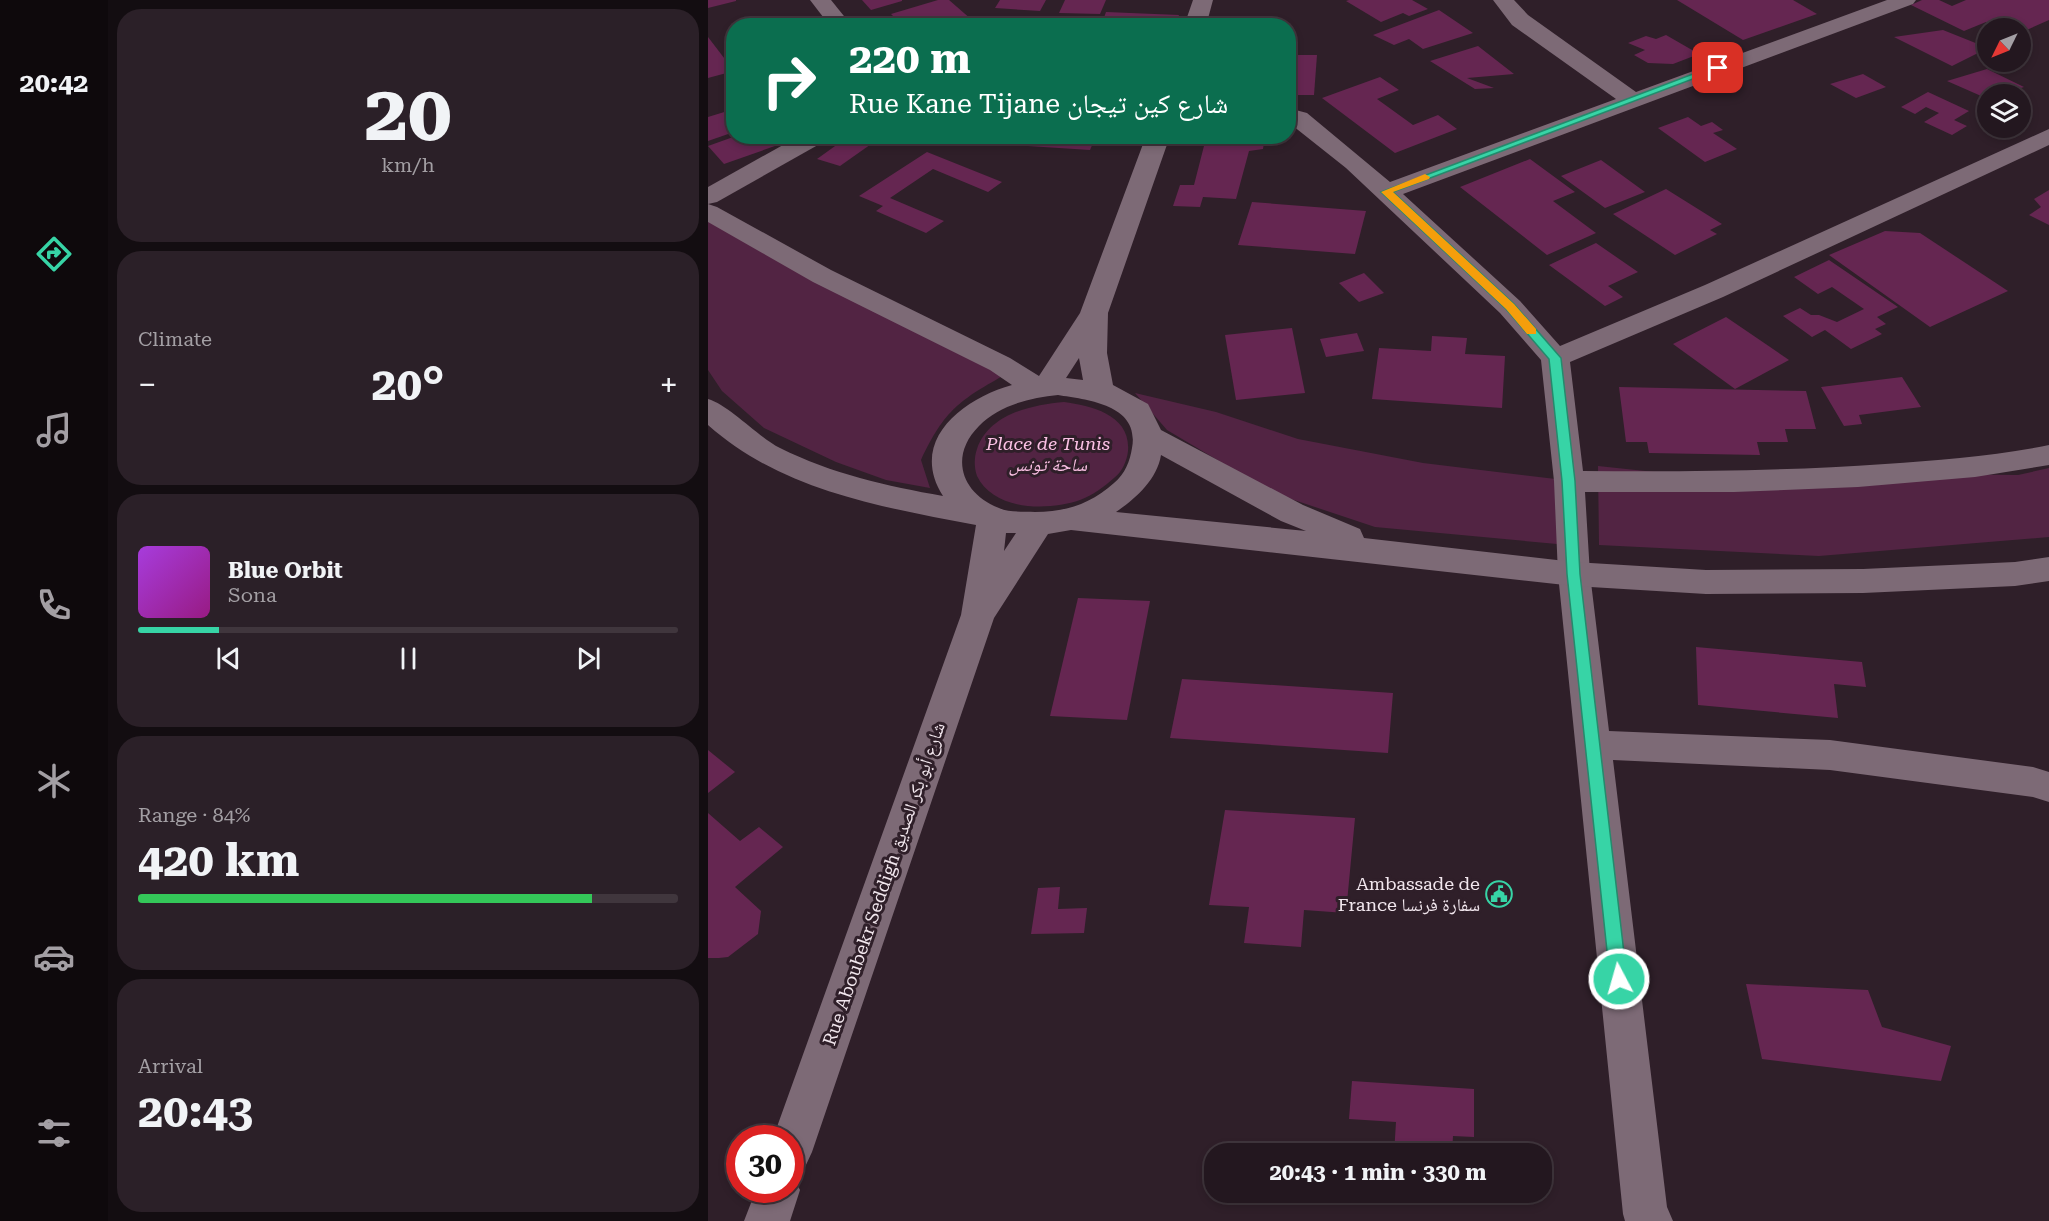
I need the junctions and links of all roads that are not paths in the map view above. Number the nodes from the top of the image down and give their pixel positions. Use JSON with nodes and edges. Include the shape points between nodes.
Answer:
{"nodes":[{"id":1,"x":820,"y":0,"type":"edge"},
{"id":2,"x":1203,"y":0,"type":"edge"},
{"id":3,"x":1503,"y":0,"type":"edge"},
{"id":4,"x":1906,"y":0,"type":"edge"},
{"id":5,"x":835,"y":18,"type":"edge"},
{"id":6,"x":1197,"y":18,"type":"edge"},
{"id":7,"x":1631,"y":99,"type":"junction"},
{"id":8,"x":1296,"y":117,"type":"edge"},
{"id":9,"x":2049,"y":136,"type":"edge"},
{"id":10,"x":803,"y":144,"type":"edge"},
{"id":11,"x":1155,"y":144,"type":"edge"},
{"id":12,"x":1386,"y":192,"type":"junction"},
{"id":13,"x":708,"y":197,"type":"edge"},
{"id":14,"x":708,"y":212,"type":"edge"},
{"id":15,"x":1094,"y":313,"type":"junction"},
{"id":16,"x":1555,"y":358,"type":"junction"},
{"id":17,"x":1041,"y":387,"type":"junction"},
{"id":18,"x":1102,"y":392,"type":"junction"},
{"id":19,"x":708,"y":409,"type":"edge"},
{"id":20,"x":1149,"y":436,"type":"junction"},
{"id":21,"x":2049,"y":455,"type":"edge"},
{"id":22,"x":1569,"y":481,"type":"junction"},
{"id":23,"x":988,"y":516,"type":"junction"},
{"id":24,"x":1071,"y":519,"type":"junction"},
{"id":25,"x":1039,"y":524,"type":"junction"},
{"id":26,"x":1384,"y":551,"type":"junction"},
{"id":27,"x":2049,"y":569,"type":"edge"},
{"id":28,"x":1574,"y":574,"type":"junction"},
{"id":29,"x":978,"y":615,"type":"junction"},
{"id":30,"x":1593,"y":745,"type":"junction"},
{"id":31,"x":2049,"y":787,"type":"edge"},
{"id":32,"x":799,"y":1125,"type":"edge"},
{"id":33,"x":773,"y":1203,"type":"edge"},
{"id":34,"x":1646,"y":1219,"type":"edge"},
{"id":35,"x":766,"y":1221,"type":"edge"}],
"edges":[{"from":1,"to":5,"type":"street"},
{"from":2,"to":6,"type":"street"},
{"from":3,"to":7,"type":"street","via":[[1520,20]]},
{"from":4,"to":7,"type":"street"},
{"from":7,"to":12,"type":"street"},
{"from":8,"to":12,"type":"street"},
{"from":9,"to":16,"type":"street","via":[[1714,291]]},
{"from":10,"to":13,"type":"street"},
{"from":11,"to":15,"type":"street"},
{"from":12,"to":16,"type":"street","via":[[1510,307]]},
{"from":14,"to":17,"type":"street","via":[[814,272]]},
{"from":15,"to":17,"type":"street"},
{"from":15,"to":18,"type":"street","via":[[1092,363]]},
{"from":16,"to":22,"type":"street"},
{"from":17,"to":18,"type":"street","via":[[1069,386]]},
{"from":17,"to":23,"type":"street","via":[[1018,392],[984,408],[969,418],[950,443],[946,464],[950,484],[957,496]]},
{"from":18,"to":20,"type":"street","via":[[1134,410]]},
{"from":19,"to":23,"type":"street","via":[[752,444],[792,467],[846,488]]},
{"from":20,"to":24,"type":"street","via":[[1146,465],[1126,492],[1092,513]]},
{"from":20,"to":26,"type":"street","via":[[1292,513]]},
{"from":21,"to":22,"type":"street","via":[[1980,466],[1816,480]]},
{"from":22,"to":28,"type":"street"},
{"from":23,"to":25,"type":"street"},
{"from":23,"to":29,"type":"street","name":"Rue Aboubekr Seddigh شارع أبو بكر الصديق"},
{"from":24,"to":25,"type":"street"},
{"from":24,"to":26,"type":"street"},
{"from":25,"to":29,"type":"street","name":"Rue Aboubekr Seddigh شارع أبو بكر الصديق"},
{"from":26,"to":28,"type":"street"},
{"from":27,"to":28,"type":"street","via":[[1863,581],[1706,582]]},
{"from":28,"to":30,"type":"street"},
{"from":29,"to":32,"type":"street","name":"Rue Aboubekr Seddigh شارع أبو بكر الصديق"},
{"from":30,"to":31,"type":"street","via":[[1830,755]]},
{"from":30,"to":34,"type":"street"},
{"from":33,"to":35,"type":"street"}]}
